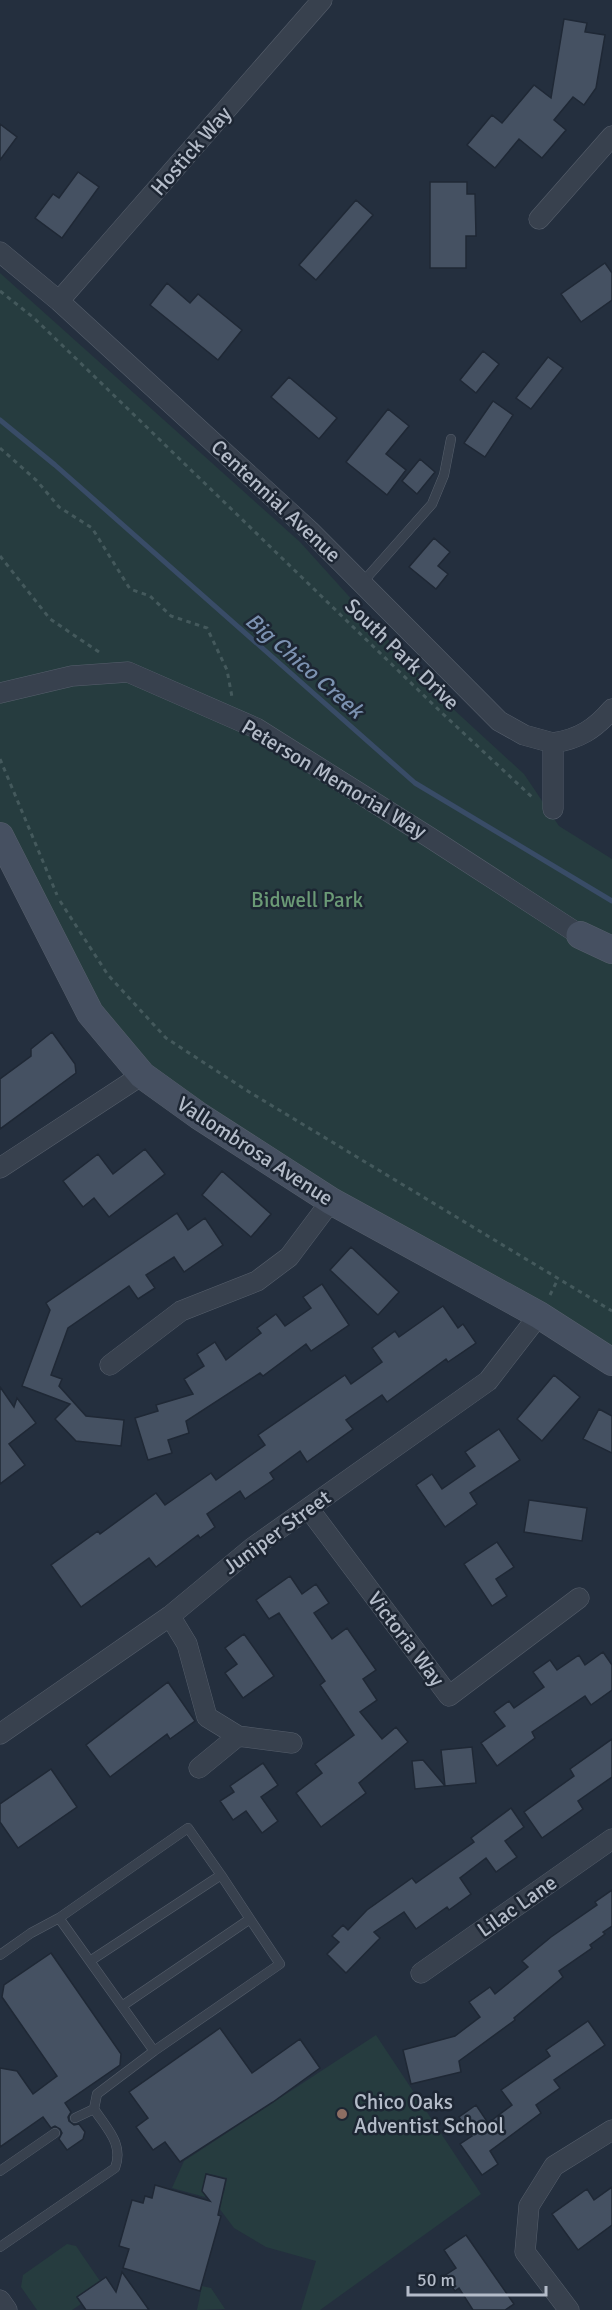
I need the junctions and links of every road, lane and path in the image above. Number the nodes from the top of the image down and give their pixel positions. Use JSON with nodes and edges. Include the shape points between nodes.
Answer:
{"nodes":[{"id":1,"x":322,"y":0,"type":"edge"},
{"id":2,"x":612,"y":136,"type":"edge"},
{"id":3,"x":539,"y":219,"type":"dead end"},
{"id":4,"x":0,"y":252,"type":"edge"},
{"id":5,"x":0,"y":291,"type":"edge"},
{"id":6,"x":59,"y":301,"type":"junction"},
{"id":7,"x":451,"y":439,"type":"dead end"},
{"id":8,"x":0,"y":448,"type":"edge"},
{"id":9,"x":0,"y":556,"type":"edge"},
{"id":10,"x":362,"y":583,"type":"junction"},
{"id":11,"x":128,"y":672,"type":"junction"},
{"id":12,"x":0,"y":693,"type":"edge"},
{"id":13,"x":612,"y":709,"type":"edge"},
{"id":14,"x":237,"y":720,"type":"junction"},
{"id":15,"x":553,"y":743,"type":"junction"},
{"id":16,"x":0,"y":759,"type":"edge"},
{"id":17,"x":553,"y":809,"type":"joint"},
{"id":18,"x":0,"y":836,"type":"edge"},
{"id":19,"x":580,"y":935,"type":"joint"},
{"id":20,"x":612,"y":950,"type":"edge"},
{"id":21,"x":142,"y":1075,"type":"junction"},
{"id":22,"x":0,"y":1168,"type":"edge"},
{"id":23,"x":331,"y":1201,"type":"junction"},
{"id":24,"x":612,"y":1311,"type":"edge"},
{"id":25,"x":539,"y":1315,"type":"junction"},
{"id":26,"x":612,"y":1362,"type":"edge"},
{"id":27,"x":110,"y":1365,"type":"dead end"},
{"id":28,"x":309,"y":1509,"type":"junction"},
{"id":29,"x":579,"y":1598,"type":"dead end"},
{"id":30,"x":170,"y":1616,"type":"junction"},
{"id":31,"x":0,"y":1734,"type":"edge"},
{"id":32,"x":238,"y":1736,"type":"junction"},
{"id":33,"x":292,"y":1743,"type":"dead end"},
{"id":34,"x":198,"y":1768,"type":"dead end"},
{"id":35,"x":612,"y":1839,"type":"edge"},
{"id":36,"x":221,"y":1875,"type":"junction"},
{"id":37,"x":59,"y":1918,"type":"junction"},
{"id":38,"x":250,"y":1919,"type":"junction"},
{"id":39,"x":0,"y":1955,"type":"edge"},
{"id":40,"x":90,"y":1961,"type":"junction"},
{"id":41,"x":421,"y":1973,"type":"dead end"},
{"id":42,"x":122,"y":2006,"type":"junction"},
{"id":43,"x":154,"y":2051,"type":"junction"},
{"id":44,"x":94,"y":2109,"type":"junction"},
{"id":45,"x":75,"y":2118,"type":"dead end"},
{"id":46,"x":612,"y":2130,"type":"edge"},
{"id":47,"x":55,"y":2133,"type":"dead end"},
{"id":48,"x":0,"y":2171,"type":"edge"},
{"id":49,"x":0,"y":2247,"type":"edge"},
{"id":50,"x":0,"y":2300,"type":"edge"},
{"id":51,"x":8,"y":2310,"type":"edge"},
{"id":52,"x":569,"y":2310,"type":"edge"}],
"edges":[{"from":1,"to":6,"type":"street","name":"Hostick Way"},
{"from":2,"to":3,"type":"street"},
{"from":4,"to":6,"type":"street","name":"Centennial Avenue"},
{"from":5,"to":17,"type":"path","name":"South Park Drive","via":[[34,318],[459,729],[534,798]]},
{"from":6,"to":10,"type":"street","name":"Centennial Avenue"},
{"from":7,"to":10,"type":"lane","via":[[444,476],[432,504]]},
{"from":8,"to":14,"type":"path","via":[[59,507],[92,528],[130,590],[150,596],[171,616],[207,628],[227,670]]},
{"from":9,"to":11,"type":"path","via":[[50,620]]},
{"from":10,"to":15,"type":"street","name":"Centennial Avenue","via":[[499,721],[524,735]]},
{"from":11,"to":12,"type":"street","name":"Peterson Memorial Way","via":[[72,676]]},
{"from":11,"to":14,"type":"street","name":"Peterson Memorial Way"},
{"from":13,"to":15,"type":"street","via":[[599,724],[572,740]]},
{"from":14,"to":19,"type":"street","name":"Peterson Memorial Way","via":[[256,728]]},
{"from":15,"to":17,"type":"street"},
{"from":16,"to":24,"type":"path","via":[[59,898],[108,975],[166,1038]]},
{"from":18,"to":21,"type":"street","name":"Vallombrosa Avenue","via":[[90,1013]]},
{"from":19,"to":20,"type":"street","name":"Peterson Memorial Way"},
{"from":21,"to":22,"type":"street"},
{"from":21,"to":23,"type":"street","name":"Vallombrosa Avenue"},
{"from":23,"to":25,"type":"street","name":"Vallombrosa Avenue"},
{"from":23,"to":27,"type":"street","via":[[289,1257],[257,1281],[181,1311]]},
{"from":25,"to":26,"type":"street","name":"Vallombrosa Avenue"},
{"from":25,"to":28,"type":"street","name":"Juniper Street","via":[[488,1381]]},
{"from":28,"to":29,"type":"street","name":"Victoria Way","via":[[449,1696]]},
{"from":28,"to":30,"type":"street","name":"Juniper Street","via":[[252,1548]]},
{"from":30,"to":31,"type":"street","name":"Juniper Street"},
{"from":30,"to":32,"type":"street","via":[[187,1644],[207,1717]]},
{"from":32,"to":33,"type":"street"},
{"from":32,"to":34,"type":"street"},
{"from":35,"to":41,"type":"street","name":"Lilac Lane"},
{"from":36,"to":37,"type":"lane","via":[[188,1828]]},
{"from":36,"to":38,"type":"lane"},
{"from":36,"to":40,"type":"lane"},
{"from":37,"to":39,"type":"lane"},
{"from":37,"to":40,"type":"lane"},
{"from":38,"to":42,"type":"lane"},
{"from":38,"to":43,"type":"lane","via":[[280,1964]]},
{"from":40,"to":42,"type":"lane"},
{"from":42,"to":43,"type":"lane"},
{"from":43,"to":44,"type":"lane","via":[[97,2094]]},
{"from":44,"to":45,"type":"lane"},
{"from":44,"to":49,"type":"lane","via":[[118,2146],[115,2168]]},
{"from":46,"to":52,"type":"street","via":[[554,2166],[530,2205],[525,2252]]},
{"from":47,"to":48,"type":"lane"},
{"from":50,"to":51,"type":"street"}]}
